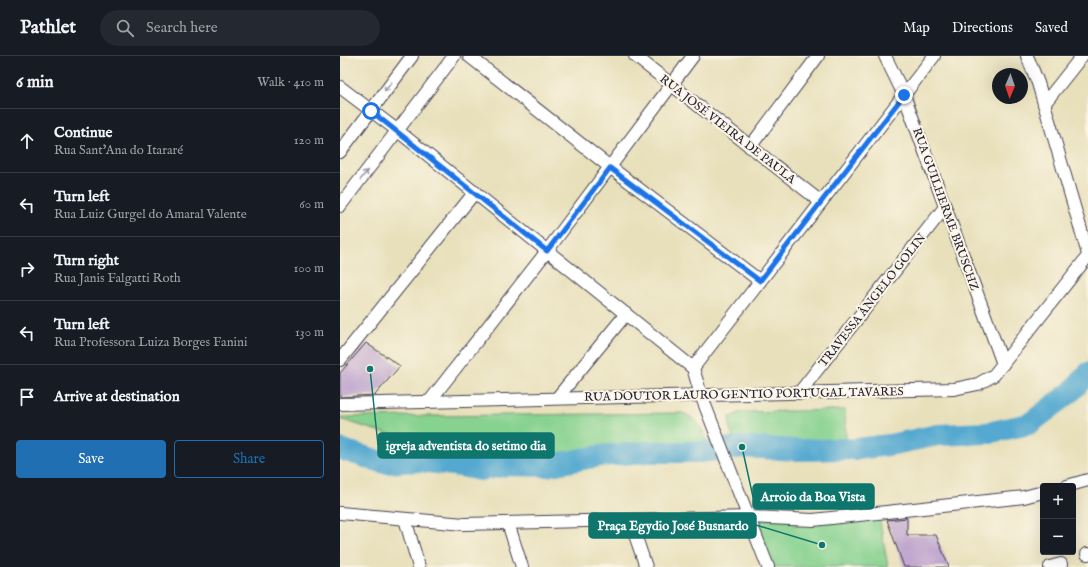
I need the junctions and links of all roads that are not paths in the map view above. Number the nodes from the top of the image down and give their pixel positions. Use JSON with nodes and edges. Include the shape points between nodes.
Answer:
{"nodes":[{"id":1,"x":412,"y":56,"type":"edge"},
{"id":2,"x":454,"y":56,"type":"edge"},
{"id":3,"x":469,"y":56,"type":"edge"},
{"id":4,"x":635,"y":56,"type":"edge"},
{"id":5,"x":693,"y":56,"type":"edge"},
{"id":6,"x":818,"y":56,"type":"edge"},
{"id":7,"x":885,"y":56,"type":"edge"},
{"id":8,"x":934,"y":56,"type":"edge"},
{"id":9,"x":1027,"y":56,"type":"edge"},
{"id":10,"x":1082,"y":56,"type":"edge"},
{"id":11,"x":672,"y":84,"type":"junction"},
{"id":12,"x":340,"y":87,"type":"edge"},
{"id":13,"x":904,"y":95,"type":"junction"},
{"id":14,"x":1044,"y":104,"type":"junction"},
{"id":15,"x":371,"y":111,"type":"junction"},
{"id":16,"x":398,"y":130,"type":"junction"},
{"id":17,"x":750,"y":147,"type":"junction"},
{"id":18,"x":340,"y":152,"type":"edge"},
{"id":19,"x":610,"y":168,"type":"junction"},
{"id":20,"x":475,"y":192,"type":"junction"},
{"id":21,"x":821,"y":202,"type":"junction"},
{"id":22,"x":340,"y":206,"type":"edge"},
{"id":23,"x":945,"y":208,"type":"junction"},
{"id":24,"x":547,"y":251,"type":"junction"},
{"id":25,"x":1088,"y":255,"type":"edge"},
{"id":26,"x":760,"y":281,"type":"junction"},
{"id":27,"x":626,"y":314,"type":"junction"},
{"id":28,"x":340,"y":360,"type":"edge"},
{"id":29,"x":1003,"y":364,"type":"junction"},
{"id":30,"x":693,"y":368,"type":"junction"},
{"id":31,"x":799,"y":392,"type":"junction"},
{"id":32,"x":701,"y":395,"type":"junction"},
{"id":33,"x":557,"y":398,"type":"junction"},
{"id":34,"x":429,"y":402,"type":"junction"},
{"id":35,"x":340,"y":404,"type":"edge"},
{"id":36,"x":1088,"y":480,"type":"edge"},
{"id":37,"x":1076,"y":483,"type":"edge"},
{"id":38,"x":1040,"y":493,"type":"edge"},
{"id":39,"x":340,"y":513,"type":"edge"},
{"id":40,"x":748,"y":517,"type":"junction"},
{"id":41,"x":405,"y":518,"type":"junction"},
{"id":42,"x":630,"y":520,"type":"junction"},
{"id":43,"x":508,"y":523,"type":"junction"},
{"id":44,"x":419,"y":567,"type":"edge"},
{"id":45,"x":522,"y":567,"type":"edge"},
{"id":46,"x":646,"y":567,"type":"edge"},
{"id":47,"x":768,"y":567,"type":"edge"}],
"edges":[{"from":1,"to":15,"type":"street","one_way":true},
{"from":2,"to":16,"type":"street"},
{"from":3,"to":19,"type":"street"},
{"from":4,"to":11,"type":"street","name":"RUA JOSÉ VIEIRA DE PAULA"},
{"from":5,"to":11,"type":"street"},
{"from":6,"to":17,"type":"street"},
{"from":7,"to":13,"type":"street","name":"RUA GUILHERME BRUSCHZ"},
{"from":8,"to":13,"type":"street"},
{"from":9,"to":14,"type":"street"},
{"from":10,"to":14,"type":"street"},
{"from":11,"to":17,"type":"street","name":"RUA JOSÉ VIEIRA DE PAULA"},
{"from":11,"to":19,"type":"street"},
{"from":12,"to":15,"type":"street"},
{"from":13,"to":21,"type":"street"},
{"from":13,"to":23,"type":"street","name":"RUA GUILHERME BRUSCHZ"},
{"from":14,"to":25,"type":"street"},
{"from":15,"to":16,"type":"street"},
{"from":15,"to":18,"type":"street"},
{"from":16,"to":20,"type":"street"},
{"from":22,"to":16,"type":"street","one_way":true},
{"from":17,"to":21,"type":"street","name":"RUA JOSÉ VIEIRA DE PAULA"},
{"from":19,"to":24,"type":"street"},
{"from":19,"to":26,"type":"street"},
{"from":20,"to":24,"type":"street"},
{"from":20,"to":28,"type":"street"},
{"from":21,"to":26,"type":"street"},
{"from":23,"to":29,"type":"street","name":"RUA GUILHERME BRUSCHZ"},
{"from":23,"to":31,"type":"street","name":"TRAVESSA ÂNGELO GOLIN"},
{"from":24,"to":27,"type":"street"},
{"from":24,"to":34,"type":"street"},
{"from":25,"to":29,"type":"street","name":"RUA DOUTOR LAURO GENTIO PORTUGAL TAVARES"},
{"from":26,"to":30,"type":"street"},
{"from":27,"to":30,"type":"street"},
{"from":27,"to":33,"type":"street"},
{"from":29,"to":31,"type":"street","name":"RUA DOUTOR LAURO GENTIO PORTUGAL TAVARES","via":[[994,375],[978,384],[954,389]]},
{"from":30,"to":32,"type":"street"},
{"from":31,"to":32,"type":"street","name":"RUA DOUTOR LAURO GENTIO PORTUGAL TAVARES"},
{"from":32,"to":33,"type":"street","name":"RUA DOUTOR LAURO GENTIO PORTUGAL TAVARES"},
{"from":32,"to":40,"type":"street"},
{"from":33,"to":34,"type":"street","name":"RUA DOUTOR LAURO GENTIO PORTUGAL TAVARES"},
{"from":34,"to":35,"type":"street","name":"RUA DOUTOR LAURO GENTIO PORTUGAL TAVARES"},
{"from":36,"to":37,"type":"street"},
{"from":38,"to":40,"type":"street","via":[[1016,498],[813,520]]},
{"from":39,"to":41,"type":"street"},
{"from":40,"to":42,"type":"street"},
{"from":40,"to":47,"type":"street"},
{"from":41,"to":43,"type":"street","via":[[464,524]]},
{"from":41,"to":44,"type":"street"},
{"from":42,"to":43,"type":"street"},
{"from":42,"to":46,"type":"street"},
{"from":43,"to":45,"type":"street"}]}
